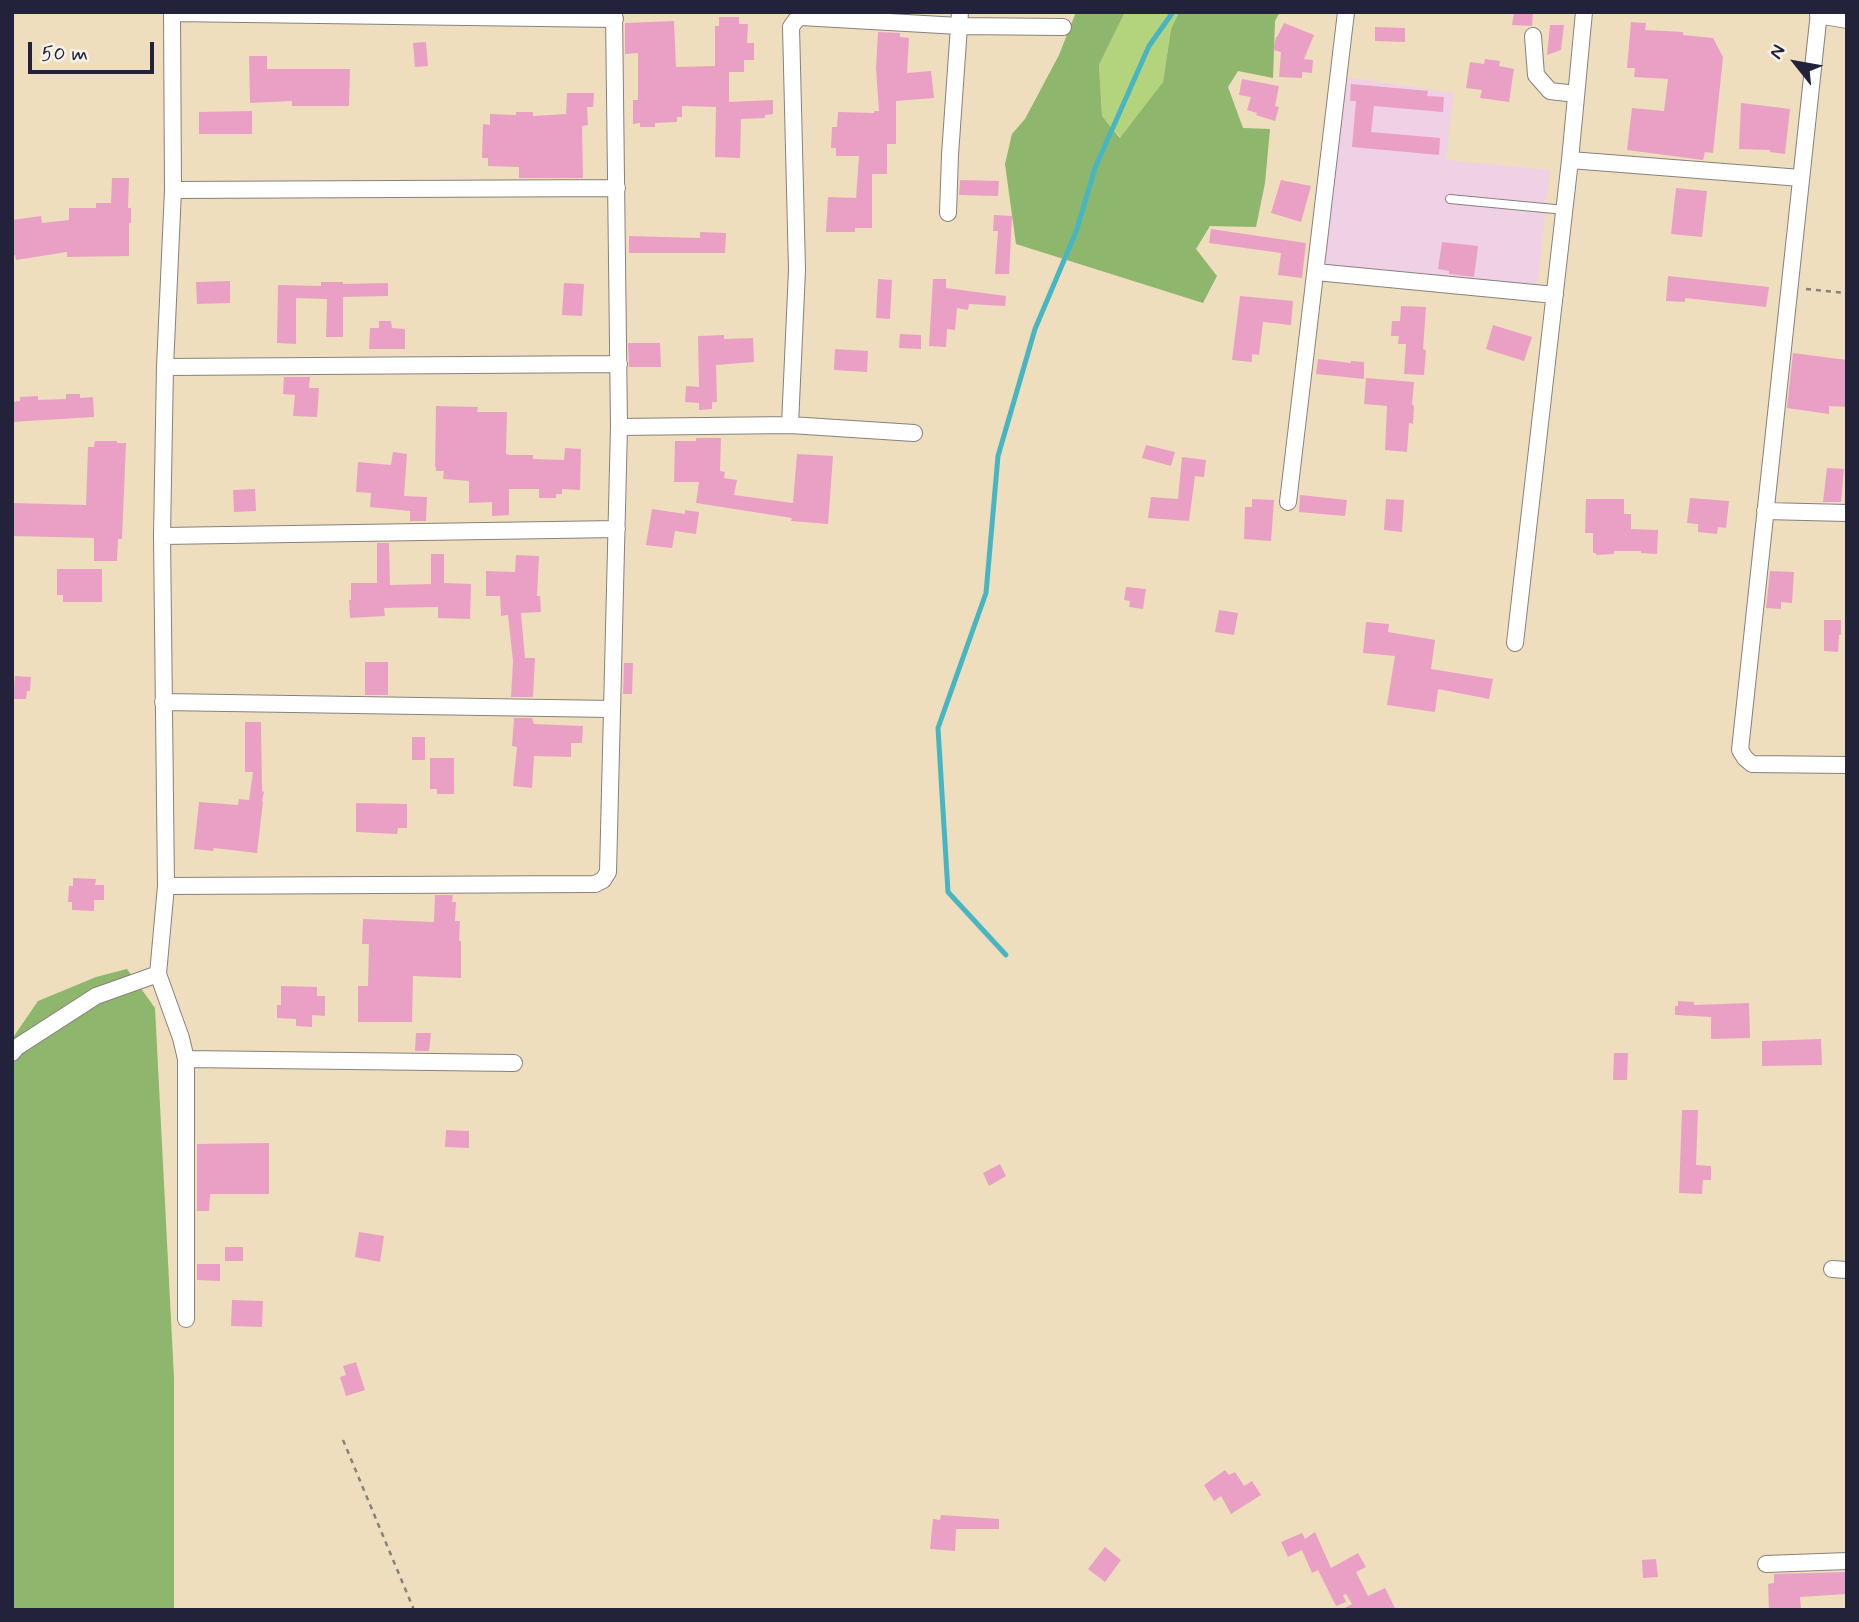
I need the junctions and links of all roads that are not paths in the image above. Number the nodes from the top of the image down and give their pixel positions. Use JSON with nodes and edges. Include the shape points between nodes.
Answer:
{"nodes":[{"id":1,"x":1346,"y":12,"type":"edge"},
{"id":2,"x":1584,"y":12,"type":"edge"},
{"id":3,"x":172,"y":13,"type":"edge"},
{"id":4,"x":1818,"y":14,"type":"edge"},
{"id":5,"x":615,"y":16,"type":"edge"},
{"id":6,"x":960,"y":19,"type":"edge"},
{"id":7,"x":1847,"y":20,"type":"edge"},
{"id":8,"x":1063,"y":27,"type":"dead end"},
{"id":9,"x":1533,"y":36,"type":"dead end"},
{"id":10,"x":1576,"y":94,"type":"junction"},
{"id":11,"x":1570,"y":160,"type":"junction"},
{"id":12,"x":1801,"y":178,"type":"junction"},
{"id":13,"x":617,"y":188,"type":"junction"},
{"id":14,"x":173,"y":190,"type":"junction"},
{"id":15,"x":1450,"y":199,"type":"dead end"},
{"id":16,"x":1565,"y":210,"type":"junction"},
{"id":17,"x":948,"y":213,"type":"dead end"},
{"id":18,"x":1316,"y":272,"type":"junction"},
{"id":19,"x":1555,"y":295,"type":"junction"},
{"id":20,"x":619,"y":364,"type":"junction"},
{"id":21,"x":165,"y":367,"type":"junction"},
{"id":22,"x":790,"y":425,"type":"junction"},
{"id":23,"x":619,"y":427,"type":"junction"},
{"id":24,"x":914,"y":433,"type":"dead end"},
{"id":25,"x":1288,"y":502,"type":"dead end"},
{"id":26,"x":1765,"y":512,"type":"junction"},
{"id":27,"x":1847,"y":513,"type":"edge"},
{"id":28,"x":617,"y":529,"type":"junction"},
{"id":29,"x":162,"y":536,"type":"junction"},
{"id":30,"x":1515,"y":643,"type":"dead end"},
{"id":31,"x":163,"y":702,"type":"junction"},
{"id":32,"x":612,"y":709,"type":"junction"},
{"id":33,"x":1847,"y":765,"type":"edge"},
{"id":34,"x":166,"y":886,"type":"junction"},
{"id":35,"x":158,"y":974,"type":"junction"},
{"id":36,"x":14,"y":1048,"type":"edge"},
{"id":37,"x":186,"y":1059,"type":"junction"},
{"id":38,"x":514,"y":1063,"type":"dead end"},
{"id":39,"x":186,"y":1319,"type":"dead end"},
{"id":40,"x":1847,"y":1561,"type":"edge"},
{"id":41,"x":1766,"y":1564,"type":"dead end"}],
"edges":[{"from":1,"to":18,"type":"street"},
{"from":2,"to":10,"type":"street"},
{"from":3,"to":5,"type":"street"},
{"from":3,"to":14,"type":"street"},
{"from":4,"to":7,"type":"street"},
{"from":4,"to":12,"type":"street"},
{"from":5,"to":13,"type":"street"},
{"from":6,"to":8,"type":"street"},
{"from":6,"to":17,"type":"street"},
{"from":6,"to":22,"type":"street","via":[[801,17],[791,27],[797,270]]},
{"from":9,"to":10,"type":"street","via":[[1536,75],[1550,91]]},
{"from":10,"to":11,"type":"street"},
{"from":11,"to":12,"type":"street"},
{"from":11,"to":16,"type":"street"},
{"from":12,"to":26,"type":"street"},
{"from":13,"to":14,"type":"street"},
{"from":13,"to":20,"type":"street"},
{"from":14,"to":21,"type":"street"},
{"from":15,"to":16,"type":"lane"},
{"from":16,"to":19,"type":"street"},
{"from":18,"to":19,"type":"street"},
{"from":18,"to":25,"type":"street"},
{"from":19,"to":30,"type":"street"},
{"from":20,"to":21,"type":"street"},
{"from":20,"to":23,"type":"street"},
{"from":21,"to":29,"type":"street"},
{"from":22,"to":23,"type":"street"},
{"from":22,"to":24,"type":"street"},
{"from":23,"to":28,"type":"street"},
{"from":26,"to":27,"type":"street"},
{"from":26,"to":33,"type":"street","via":[[1740,750],[1752,764]]},
{"from":28,"to":29,"type":"street"},
{"from":28,"to":32,"type":"street"},
{"from":29,"to":31,"type":"street"},
{"from":31,"to":32,"type":"street"},
{"from":31,"to":34,"type":"street"},
{"from":32,"to":34,"type":"street","via":[[608,872],[595,884]]},
{"from":34,"to":35,"type":"street"},
{"from":35,"to":36,"type":"street","via":[[96,996]]},
{"from":35,"to":37,"type":"street"},
{"from":37,"to":38,"type":"street"},
{"from":37,"to":39,"type":"street"},
{"from":40,"to":41,"type":"street"}]}
